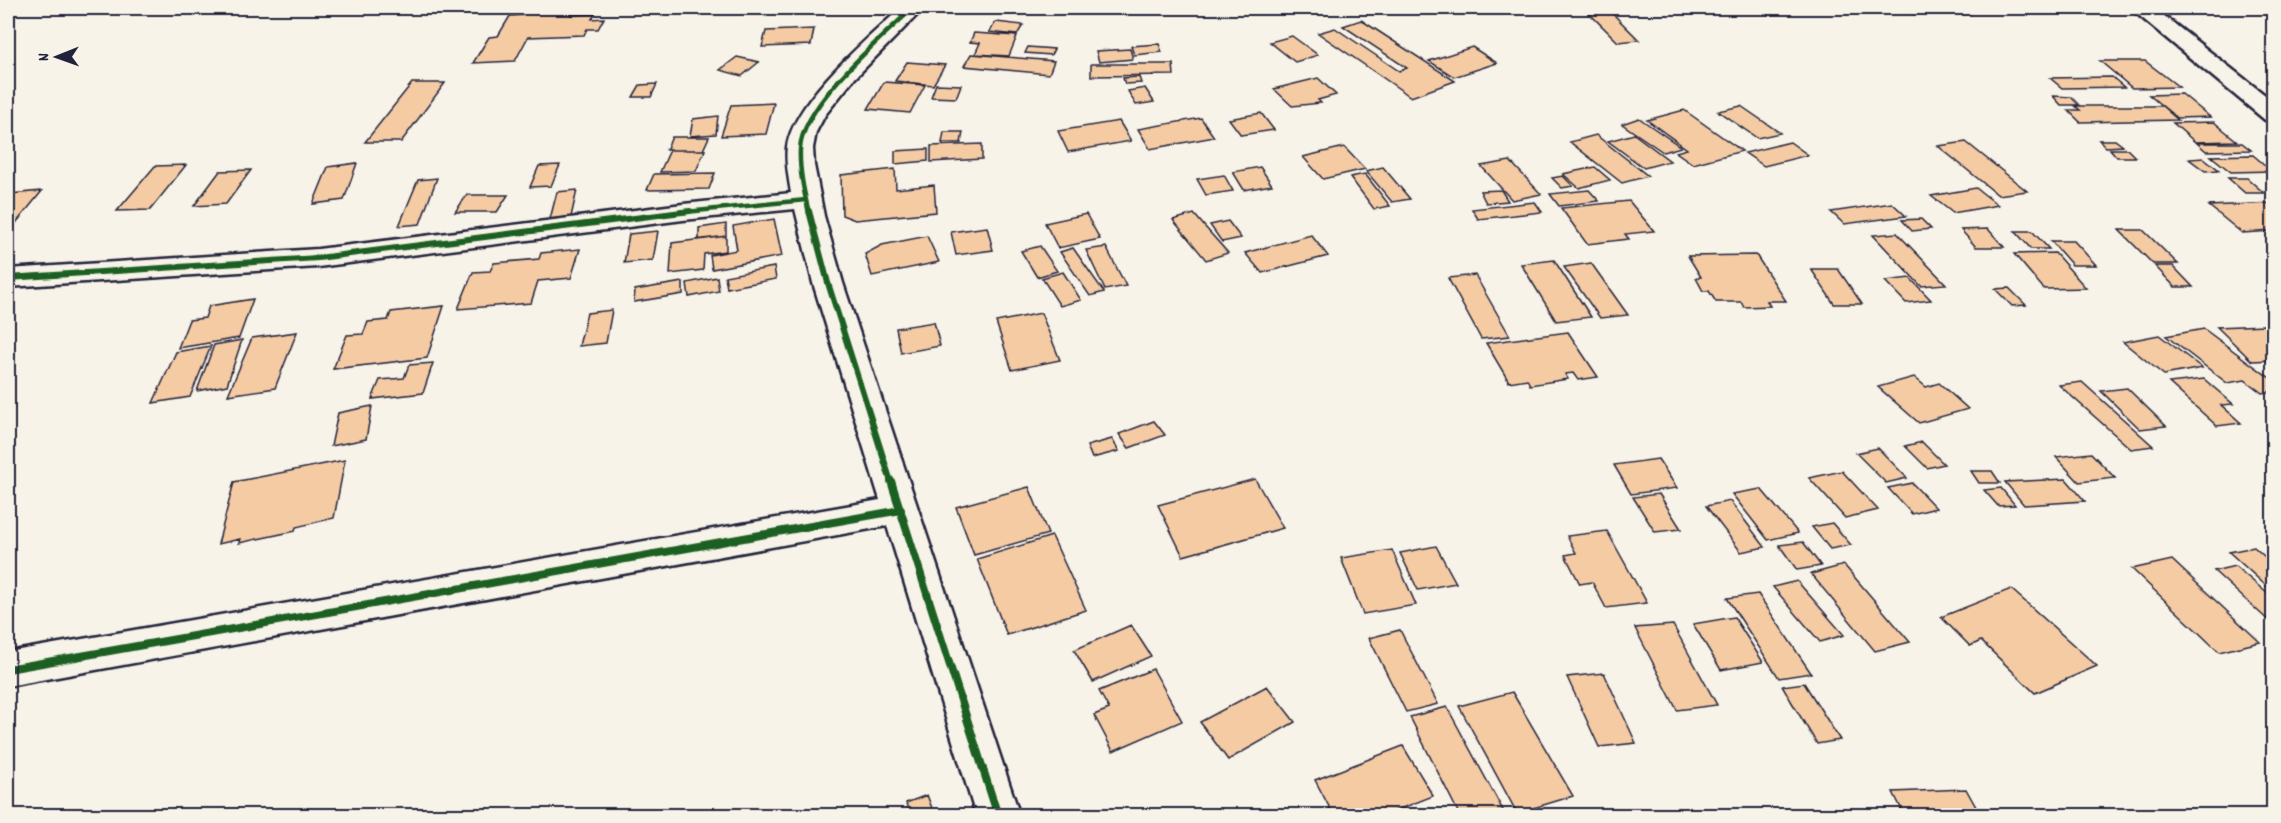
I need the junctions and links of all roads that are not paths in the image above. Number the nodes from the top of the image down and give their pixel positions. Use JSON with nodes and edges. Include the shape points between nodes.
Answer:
{"nodes":[{"id":1,"x":913,"y":8,"type":"edge"},
{"id":2,"x":2141,"y":8,"type":"edge"},
{"id":3,"x":2274,"y":115,"type":"edge"},
{"id":4,"x":806,"y":200,"type":"junction"},
{"id":5,"x":8,"y":278,"type":"edge"},
{"id":6,"x":901,"y":510,"type":"junction"},
{"id":7,"x":8,"y":669,"type":"edge"},
{"id":8,"x":998,"y":816,"type":"edge"}],
"edges":[{"from":1,"to":4,"type":"street","via":[[838,83],[809,119],[800,146]]},
{"from":2,"to":3,"type":"street"},
{"from":4,"to":5,"type":"street","via":[[318,258]]},
{"from":4,"to":6,"type":"street","via":[[828,283]]},
{"from":6,"to":7,"type":"street"},
{"from":6,"to":8,"type":"street"}]}
